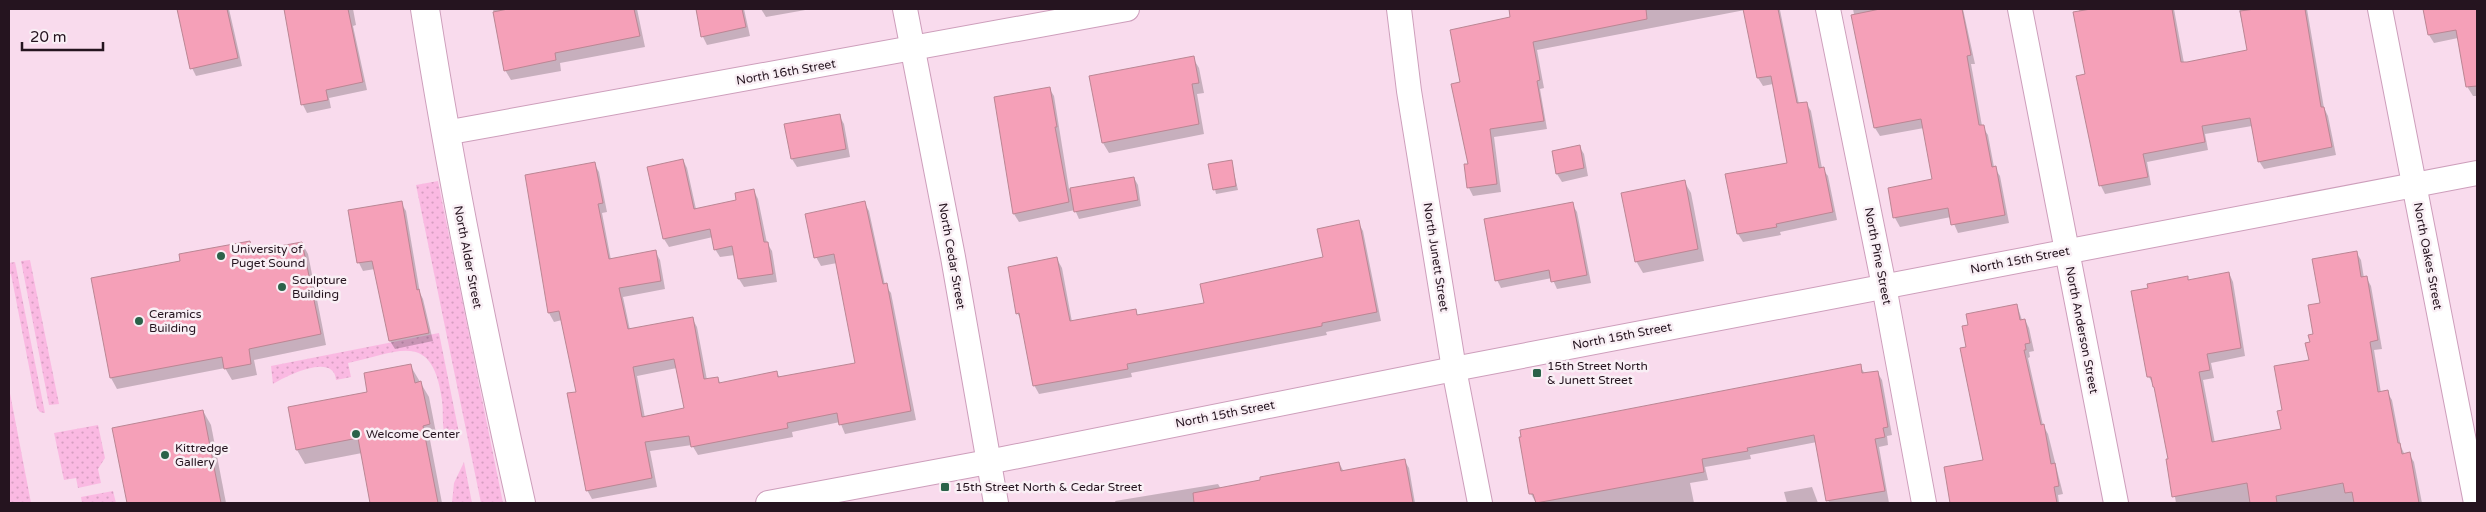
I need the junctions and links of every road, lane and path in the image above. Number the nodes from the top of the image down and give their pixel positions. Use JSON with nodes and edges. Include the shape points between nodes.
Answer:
{"nodes":[{"id":1,"x":425,"y":9,"type":"edge"},
{"id":2,"x":905,"y":9,"type":"edge"},
{"id":3,"x":1127,"y":9,"type":"edge"},
{"id":4,"x":1399,"y":9,"type":"edge"},
{"id":5,"x":1828,"y":9,"type":"edge"},
{"id":6,"x":2020,"y":9,"type":"edge"},
{"id":7,"x":2380,"y":9,"type":"edge"},
{"id":8,"x":912,"y":49,"type":"junction"},
{"id":9,"x":444,"y":132,"type":"junction"},
{"id":10,"x":2477,"y":172,"type":"edge"},
{"id":11,"x":2414,"y":185,"type":"junction"},
{"id":12,"x":2066,"y":251,"type":"junction"},
{"id":13,"x":1884,"y":286,"type":"junction"},
{"id":14,"x":1454,"y":369,"type":"junction"},
{"id":15,"x":988,"y":462,"type":"junction"},
{"id":16,"x":521,"y":503,"type":"edge"},
{"id":17,"x":768,"y":503,"type":"edge"},
{"id":18,"x":996,"y":503,"type":"edge"},
{"id":19,"x":1480,"y":503,"type":"edge"},
{"id":20,"x":1924,"y":503,"type":"edge"},
{"id":21,"x":2116,"y":503,"type":"edge"},
{"id":22,"x":2476,"y":503,"type":"edge"}],
"edges":[{"from":1,"to":9,"type":"street","name":"North Alder Street"},
{"from":2,"to":8,"type":"street","name":"North Cedar Street"},
{"from":3,"to":8,"type":"street","name":"North 16th Street"},
{"from":4,"to":14,"type":"street","name":"North Junett Street"},
{"from":5,"to":13,"type":"street","name":"North Pine Street"},
{"from":6,"to":12,"type":"street","name":"North Anderson Street"},
{"from":7,"to":11,"type":"street","name":"North Oakes Street"},
{"from":8,"to":9,"type":"street","name":"North 16th Street"},
{"from":8,"to":15,"type":"street","name":"North Cedar Street","via":[[953,257]]},
{"from":9,"to":16,"type":"street","name":"North Alder Street","via":[[484,342]]},
{"from":10,"to":11,"type":"street","name":"North 15th Street"},
{"from":11,"to":12,"type":"street","name":"North 15th Street"},
{"from":11,"to":22,"type":"street","name":"North Oakes Street"},
{"from":12,"to":13,"type":"street","name":"North 15th Street"},
{"from":12,"to":21,"type":"street","name":"North Anderson Street"},
{"from":13,"to":14,"type":"street","name":"North 15th Street"},
{"from":13,"to":20,"type":"street","name":"North Pine Street"},
{"from":14,"to":15,"type":"street","name":"North 15th Street"},
{"from":14,"to":19,"type":"street","name":"North Junett Street"},
{"from":15,"to":17,"type":"street","name":"North 15th Street"},
{"from":15,"to":18,"type":"street","name":"North Cedar Street"}]}
